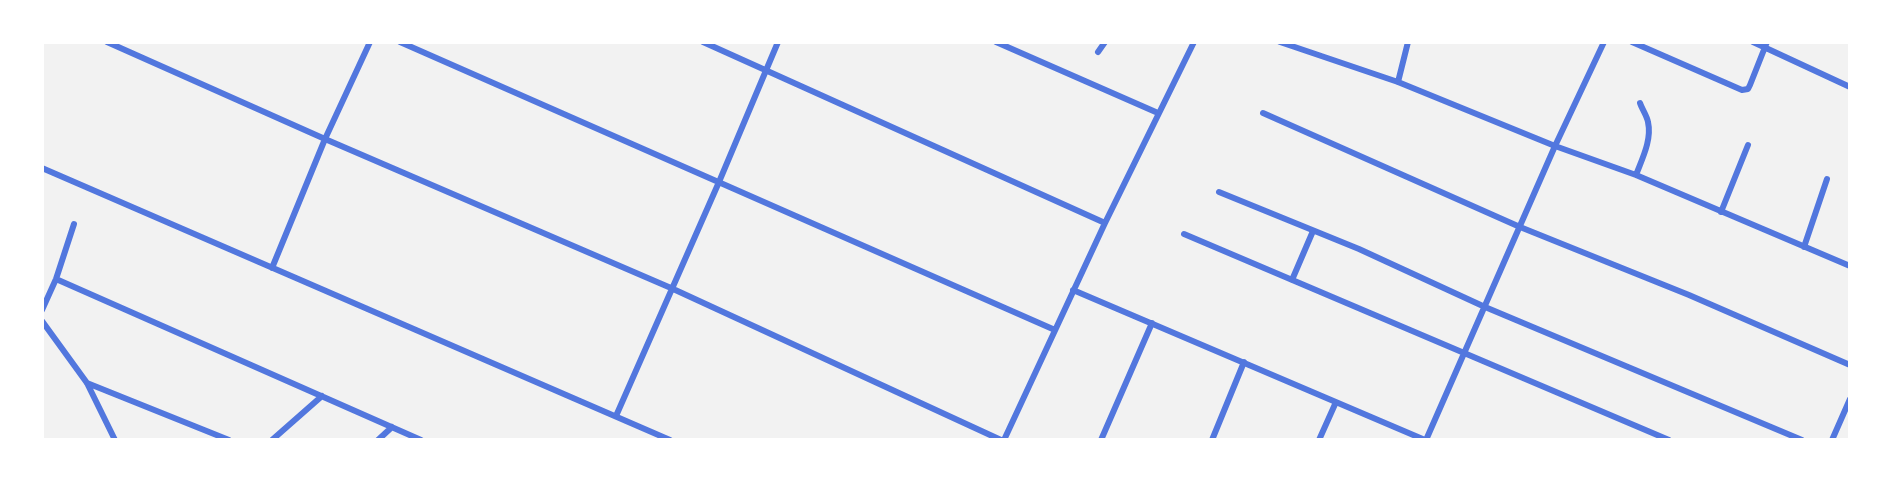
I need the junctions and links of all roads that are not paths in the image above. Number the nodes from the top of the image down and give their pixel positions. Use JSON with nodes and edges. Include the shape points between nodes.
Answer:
{"nodes":[{"id":1,"x":107,"y":42,"type":"edge"},
{"id":2,"x":370,"y":42,"type":"edge"},
{"id":3,"x":400,"y":42,"type":"edge"},
{"id":4,"x":703,"y":42,"type":"edge"},
{"id":5,"x":778,"y":42,"type":"edge"},
{"id":6,"x":996,"y":42,"type":"edge"},
{"id":7,"x":1105,"y":42,"type":"edge"},
{"id":8,"x":1194,"y":42,"type":"edge"},
{"id":9,"x":1280,"y":42,"type":"edge"},
{"id":10,"x":1408,"y":42,"type":"edge"},
{"id":11,"x":1604,"y":42,"type":"edge"},
{"id":12,"x":1632,"y":42,"type":"edge"},
{"id":13,"x":1753,"y":42,"type":"edge"},
{"id":14,"x":1766,"y":45,"type":"edge"},
{"id":15,"x":1098,"y":52,"type":"dead end"},
{"id":16,"x":766,"y":69,"type":"junction"},
{"id":17,"x":1398,"y":82,"type":"junction"},
{"id":18,"x":1850,"y":87,"type":"edge"},
{"id":19,"x":1640,"y":103,"type":"dead end"},
{"id":20,"x":1158,"y":112,"type":"junction"},
{"id":21,"x":1263,"y":113,"type":"dead end"},
{"id":22,"x":325,"y":139,"type":"junction"},
{"id":23,"x":1748,"y":145,"type":"dead end"},
{"id":24,"x":1555,"y":146,"type":"junction"},
{"id":25,"x":42,"y":168,"type":"edge"},
{"id":26,"x":1636,"y":175,"type":"junction"},
{"id":27,"x":1827,"y":178,"type":"dead end"},
{"id":28,"x":719,"y":182,"type":"junction"},
{"id":29,"x":1219,"y":192,"type":"dead end"},
{"id":30,"x":1721,"y":212,"type":"junction"},
{"id":31,"x":1105,"y":223,"type":"junction"},
{"id":32,"x":74,"y":224,"type":"dead end"},
{"id":33,"x":1520,"y":227,"type":"junction"},
{"id":34,"x":1313,"y":231,"type":"junction"},
{"id":35,"x":1184,"y":234,"type":"dead end"},
{"id":36,"x":1804,"y":247,"type":"junction"},
{"id":37,"x":1850,"y":266,"type":"edge"},
{"id":38,"x":272,"y":268,"type":"junction"},
{"id":39,"x":56,"y":279,"type":"junction"},
{"id":40,"x":1292,"y":280,"type":"junction"},
{"id":41,"x":671,"y":288,"type":"junction"},
{"id":42,"x":1073,"y":290,"type":"junction"},
{"id":43,"x":1485,"y":307,"type":"junction"},
{"id":44,"x":42,"y":310,"type":"edge"},
{"id":45,"x":42,"y":321,"type":"edge"},
{"id":46,"x":1152,"y":323,"type":"junction"},
{"id":47,"x":1055,"y":330,"type":"junction"},
{"id":48,"x":1464,"y":354,"type":"junction"},
{"id":49,"x":1244,"y":362,"type":"junction"},
{"id":50,"x":1850,"y":365,"type":"edge"},
{"id":51,"x":87,"y":383,"type":"junction"},
{"id":52,"x":322,"y":396,"type":"junction"},
{"id":53,"x":1850,"y":399,"type":"edge"},
{"id":54,"x":1335,"y":402,"type":"junction"},
{"id":55,"x":616,"y":416,"type":"junction"},
{"id":56,"x":392,"y":427,"type":"junction"},
{"id":57,"x":115,"y":440,"type":"edge"},
{"id":58,"x":229,"y":440,"type":"edge"},
{"id":59,"x":272,"y":440,"type":"edge"},
{"id":60,"x":378,"y":440,"type":"edge"},
{"id":61,"x":421,"y":440,"type":"edge"},
{"id":62,"x":670,"y":440,"type":"edge"},
{"id":63,"x":1002,"y":440,"type":"edge"},
{"id":64,"x":1101,"y":440,"type":"edge"},
{"id":65,"x":1212,"y":440,"type":"edge"},
{"id":66,"x":1319,"y":440,"type":"edge"},
{"id":67,"x":1426,"y":440,"type":"edge"},
{"id":68,"x":1669,"y":440,"type":"edge"},
{"id":69,"x":1802,"y":440,"type":"edge"},
{"id":70,"x":1832,"y":440,"type":"edge"}],
"edges":[{"from":1,"to":22,"type":"street"},
{"from":2,"to":22,"type":"street"},
{"from":3,"to":28,"type":"street"},
{"from":4,"to":16,"type":"street"},
{"from":5,"to":16,"type":"street"},
{"from":6,"to":20,"type":"street"},
{"from":7,"to":15,"type":"street"},
{"from":8,"to":20,"type":"street"},
{"from":9,"to":17,"type":"street"},
{"from":10,"to":17,"type":"street"},
{"from":11,"to":24,"type":"street"},
{"from":12,"to":14,"type":"street","via":[[1742,90],[1748,89]]},
{"from":13,"to":14,"type":"street"},
{"from":14,"to":18,"type":"street"},
{"from":16,"to":28,"type":"street"},
{"from":16,"to":31,"type":"street"},
{"from":17,"to":24,"type":"street"},
{"from":19,"to":26,"type":"street","via":[[1648,122],[1648,135]]},
{"from":20,"to":31,"type":"street"},
{"from":21,"to":33,"type":"street"},
{"from":22,"to":38,"type":"street"},
{"from":22,"to":41,"type":"street"},
{"from":23,"to":30,"type":"street"},
{"from":24,"to":26,"type":"street"},
{"from":24,"to":33,"type":"street"},
{"from":25,"to":38,"type":"street"},
{"from":26,"to":30,"type":"street"},
{"from":27,"to":36,"type":"street"},
{"from":28,"to":41,"type":"street"},
{"from":28,"to":47,"type":"street"},
{"from":29,"to":34,"type":"street"},
{"from":30,"to":36,"type":"street"},
{"from":31,"to":42,"type":"street"},
{"from":32,"to":39,"type":"street"},
{"from":33,"to":43,"type":"street"},
{"from":33,"to":50,"type":"street"},
{"from":34,"to":40,"type":"street"},
{"from":34,"to":43,"type":"street"},
{"from":35,"to":40,"type":"street"},
{"from":36,"to":37,"type":"street"},
{"from":38,"to":55,"type":"street"},
{"from":39,"to":44,"type":"street"},
{"from":39,"to":52,"type":"street"},
{"from":40,"to":48,"type":"street"},
{"from":41,"to":55,"type":"street"},
{"from":41,"to":63,"type":"street"},
{"from":42,"to":46,"type":"street"},
{"from":42,"to":47,"type":"street"},
{"from":43,"to":48,"type":"street"},
{"from":43,"to":69,"type":"street"},
{"from":45,"to":51,"type":"street"},
{"from":46,"to":49,"type":"street"},
{"from":46,"to":64,"type":"street"},
{"from":47,"to":63,"type":"street"},
{"from":48,"to":67,"type":"street"},
{"from":48,"to":68,"type":"street"},
{"from":49,"to":54,"type":"street"},
{"from":49,"to":65,"type":"street"},
{"from":51,"to":57,"type":"street"},
{"from":51,"to":58,"type":"street"},
{"from":52,"to":56,"type":"street"},
{"from":52,"to":59,"type":"street"},
{"from":53,"to":70,"type":"street"},
{"from":54,"to":66,"type":"street"},
{"from":54,"to":67,"type":"street"},
{"from":55,"to":62,"type":"street"},
{"from":56,"to":60,"type":"street"},
{"from":56,"to":61,"type":"street"}]}
